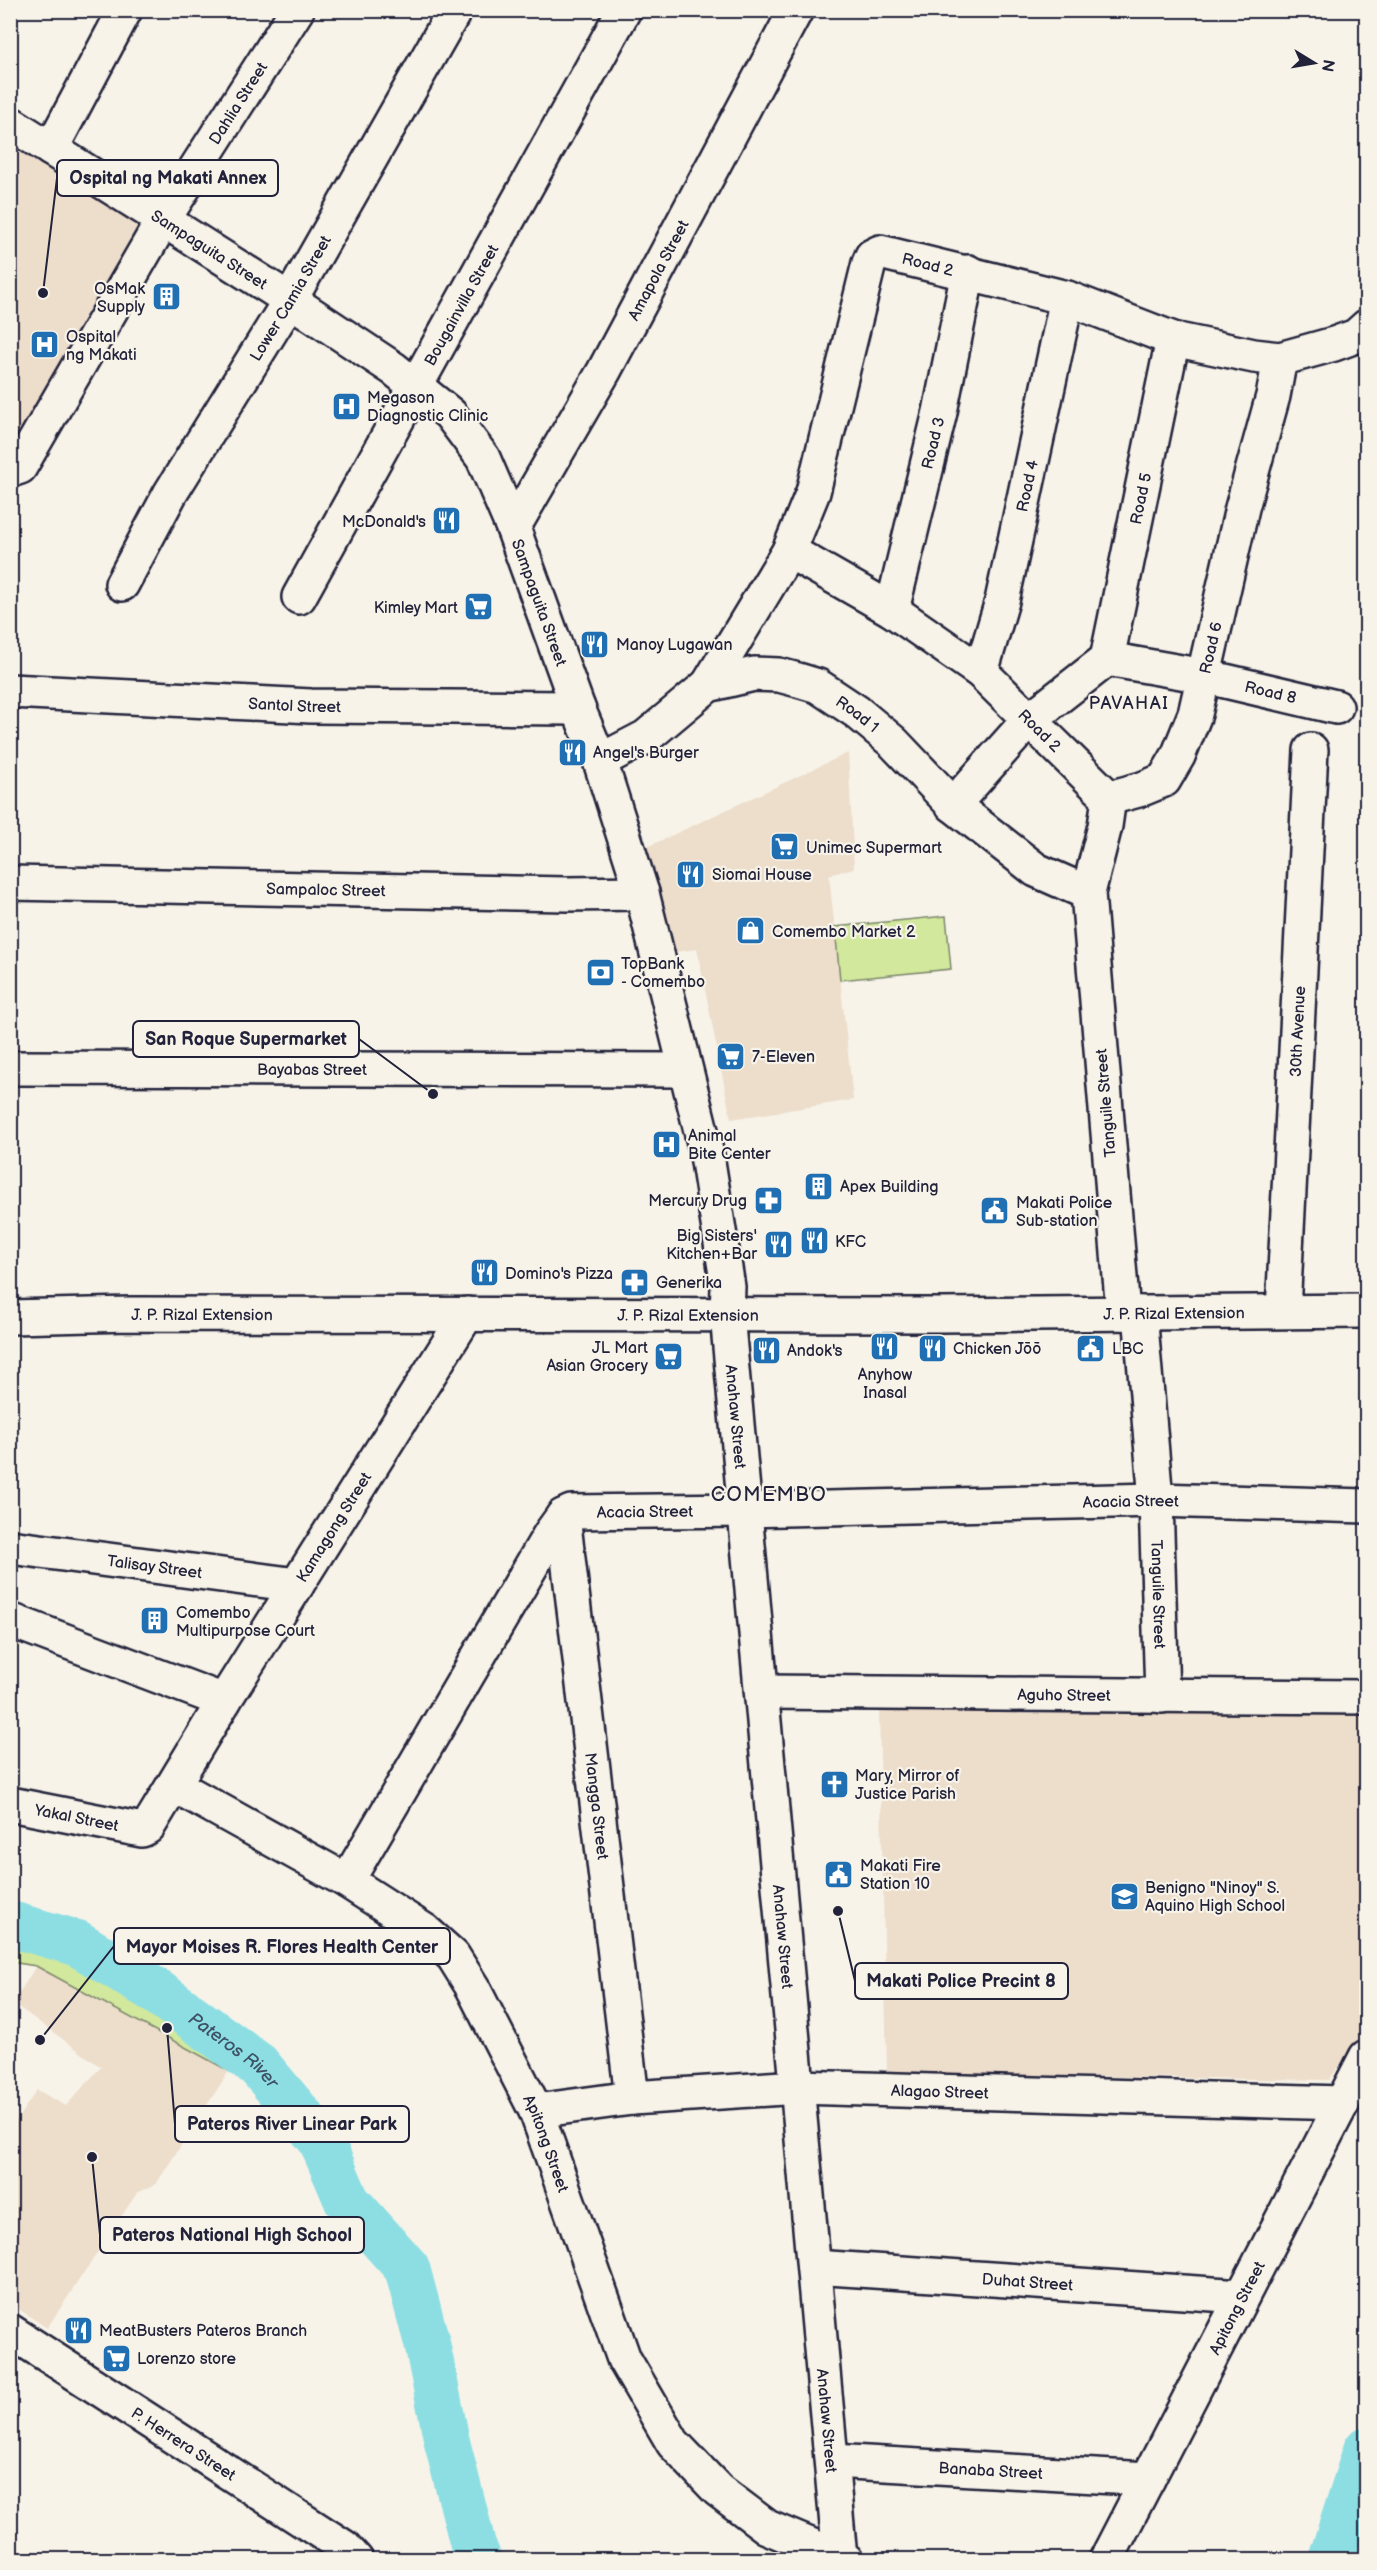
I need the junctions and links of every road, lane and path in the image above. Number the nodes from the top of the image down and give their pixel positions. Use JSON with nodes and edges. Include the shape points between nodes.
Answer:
{"nodes":[{"id":1,"x":126,"y":10,"type":"edge"},
{"id":2,"x":297,"y":10,"type":"edge"},
{"id":3,"x":455,"y":10,"type":"edge"},
{"id":4,"x":624,"y":10,"type":"edge"},
{"id":5,"x":796,"y":10,"type":"edge"},
{"id":6,"x":10,"y":123,"type":"edge"},
{"id":7,"x":51,"y":149,"type":"junction"},
{"id":8,"x":163,"y":220,"type":"junction"},
{"id":9,"x":968,"y":272,"type":"junction"},
{"id":10,"x":1067,"y":298,"type":"junction"},
{"id":11,"x":290,"y":300,"type":"junction"},
{"id":12,"x":1366,"y":327,"type":"edge"},
{"id":13,"x":1173,"y":339,"type":"junction"},
{"id":14,"x":1280,"y":359,"type":"junction"},
{"id":15,"x":417,"y":388,"type":"junction"},
{"id":16,"x":10,"y":467,"type":"edge"},
{"id":17,"x":513,"y":528,"type":"junction"},
{"id":18,"x":789,"y":550,"type":"junction"},
{"id":19,"x":122,"y":584,"type":"dead end"},
{"id":20,"x":299,"y":597,"type":"dead end"},
{"id":21,"x":892,"y":610,"type":"junction"},
{"id":22,"x":1107,"y":659,"type":"junction"},
{"id":23,"x":981,"y":672,"type":"junction"},
{"id":24,"x":1204,"y":676,"type":"junction"},
{"id":25,"x":708,"y":685,"type":"junction"},
{"id":26,"x":10,"y":691,"type":"edge"},
{"id":27,"x":1336,"y":707,"type":"dead end"},
{"id":28,"x":578,"y":708,"type":"junction"},
{"id":29,"x":1029,"y":720,"type":"junction"},
{"id":30,"x":1311,"y":750,"type":"dead end"},
{"id":31,"x":600,"y":761,"type":"junction"},
{"id":32,"x":1109,"y":798,"type":"junction"},
{"id":33,"x":953,"y":804,"type":"junction"},
{"id":34,"x":10,"y":883,"type":"edge"},
{"id":35,"x":1088,"y":893,"type":"junction"},
{"id":36,"x":642,"y":894,"type":"junction"},
{"id":37,"x":10,"y":1068,"type":"edge"},
{"id":38,"x":686,"y":1070,"type":"junction"},
{"id":39,"x":1283,"y":1311,"type":"junction"},
{"id":40,"x":1366,"y":1311,"type":"edge"},
{"id":41,"x":1132,"y":1313,"type":"junction"},
{"id":42,"x":467,"y":1314,"type":"junction"},
{"id":43,"x":727,"y":1314,"type":"junction"},
{"id":44,"x":10,"y":1317,"type":"edge"},
{"id":45,"x":1156,"y":1500,"type":"junction"},
{"id":46,"x":1366,"y":1506,"type":"edge"},
{"id":47,"x":746,"y":1510,"type":"junction"},
{"id":48,"x":563,"y":1516,"type":"junction"},
{"id":49,"x":10,"y":1547,"type":"edge"},
{"id":50,"x":297,"y":1585,"type":"junction"},
{"id":51,"x":10,"y":1620,"type":"edge"},
{"id":52,"x":762,"y":1692,"type":"junction"},
{"id":53,"x":1162,"y":1696,"type":"junction"},
{"id":54,"x":1366,"y":1697,"type":"edge"},
{"id":55,"x":224,"y":1701,"type":"junction"},
{"id":56,"x":174,"y":1785,"type":"junction"},
{"id":57,"x":10,"y":1804,"type":"edge"},
{"id":58,"x":142,"y":1830,"type":"joint"},
{"id":59,"x":347,"y":1881,"type":"junction"},
{"id":60,"x":1366,"y":2057,"type":"edge"},
{"id":61,"x":798,"y":2087,"type":"junction"},
{"id":62,"x":632,"y":2098,"type":"junction"},
{"id":63,"x":1344,"y":2103,"type":"junction"},
{"id":64,"x":536,"y":2110,"type":"junction"},
{"id":65,"x":814,"y":2267,"type":"junction"},
{"id":66,"x":1242,"y":2296,"type":"junction"},
{"id":67,"x":10,"y":2331,"type":"edge"},
{"id":68,"x":832,"y":2461,"type":"junction"},
{"id":69,"x":1148,"y":2479,"type":"junction"},
{"id":70,"x":843,"y":2558,"type":"edge"},
{"id":71,"x":356,"y":2559,"type":"edge"},
{"id":72,"x":1106,"y":2559,"type":"edge"}],
"edges":[{"from":1,"to":7,"type":"street"},
{"from":2,"to":8,"type":"street","name":"Dahlia Street"},
{"from":3,"to":11,"type":"street","name":"Lower Camia Street"},
{"from":4,"to":15,"type":"street","name":"Bougainvilla Street"},
{"from":5,"to":17,"type":"street","name":"Amapola Street","via":[[604,371]]},
{"from":6,"to":7,"type":"street","name":"Sampaguita Street"},
{"from":7,"to":8,"type":"street","name":"Sampaguita Street"},
{"from":8,"to":11,"type":"street","name":"Sampaguita Street"},
{"from":8,"to":16,"type":"street","name":"Dahlia Street","via":[[20,467]]},
{"from":9,"to":10,"type":"street","name":"Road 2"},
{"from":9,"to":18,"type":"street","name":"Road 2","via":[[880,252],[870,259],[813,492]]},
{"from":9,"to":21,"type":"street","name":"Road 3","via":[[940,412]]},
{"from":10,"to":13,"type":"street","name":"Road 2"},
{"from":10,"to":23,"type":"street","name":"Road 4","via":[[1002,601]]},
{"from":11,"to":15,"type":"street","name":"Sampaguita Street"},
{"from":11,"to":19,"type":"street","name":"Lower Camia Street","via":[[170,495]]},
{"from":12,"to":14,"type":"street","via":[[1356,336]]},
{"from":13,"to":14,"type":"street","name":"Road 2"},
{"from":13,"to":22,"type":"street","name":"Road 5"},
{"from":14,"to":24,"type":"street","name":"Road 6"},
{"from":15,"to":17,"type":"street","name":"Sampaguita Street","via":[[450,414],[483,458]]},
{"from":15,"to":20,"type":"street","name":"Bougainvilla Street"},
{"from":17,"to":28,"type":"street","name":"Sampaguita Street"},
{"from":18,"to":21,"type":"street","name":"Road 2"},
{"from":18,"to":25,"type":"street","name":"Road 2"},
{"from":21,"to":23,"type":"street","name":"Road 2"},
{"from":22,"to":24,"type":"street"},
{"from":22,"to":29,"type":"street"},
{"from":23,"to":29,"type":"street","name":"Road 2"},
{"from":24,"to":27,"type":"street","name":"Road 8"},
{"from":24,"to":32,"type":"street","name":"Road 6","via":[[1195,714],[1164,780]]},
{"from":25,"to":31,"type":"street","name":"Road 1","via":[[646,737]]},
{"from":25,"to":33,"type":"street","name":"Road 1","via":[[768,674],[818,686],[893,742]]},
{"from":26,"to":28,"type":"street","name":"Santol Street","via":[[311,706]]},
{"from":28,"to":31,"type":"street","name":"Sampaguita Street"},
{"from":29,"to":32,"type":"street","name":"Road 2"},
{"from":29,"to":33,"type":"street"},
{"from":30,"to":39,"type":"street","name":"30th Avenue"},
{"from":31,"to":36,"type":"street","name":"Sampaguita Street"},
{"from":32,"to":35,"type":"street"},
{"from":33,"to":35,"type":"street","name":"Road 1","via":[[1036,870]]},
{"from":34,"to":36,"type":"street","name":"Sampaloc Street"},
{"from":35,"to":41,"type":"street","name":"Tanguile Street"},
{"from":36,"to":38,"type":"street","name":"Sampaguita Street"},
{"from":37,"to":38,"type":"street","name":"Bayabas Street"},
{"from":38,"to":43,"type":"street","name":"Sampaguita Street","via":[[707,1155],[728,1287]]},
{"from":39,"to":40,"type":"street","name":"J. P. Rizal Extension"},
{"from":39,"to":41,"type":"street","name":"J. P. Rizal Extension"},
{"from":41,"to":43,"type":"street","name":"J. P. Rizal Extension"},
{"from":41,"to":45,"type":"street","name":"Tanguile Street"},
{"from":42,"to":43,"type":"street","name":"J. P. Rizal Extension"},
{"from":42,"to":44,"type":"street","name":"J. P. Rizal Extension"},
{"from":42,"to":50,"type":"street","name":"Kamagong Street"},
{"from":43,"to":47,"type":"street","name":"Anahaw Street"},
{"from":45,"to":46,"type":"street","name":"Acacia Street"},
{"from":45,"to":47,"type":"street","name":"Acacia Street"},
{"from":45,"to":53,"type":"street","name":"Tanguile Street"},
{"from":47,"to":48,"type":"street","name":"Acacia Street","via":[[577,1511]]},
{"from":47,"to":52,"type":"street","name":"Anahaw Street"},
{"from":48,"to":59,"type":"street"},
{"from":48,"to":62,"type":"street","name":"Mangga Street"},
{"from":49,"to":50,"type":"street","name":"Talisay Street"},
{"from":50,"to":55,"type":"street","name":"Kamagong Street"},
{"from":51,"to":55,"type":"street"},
{"from":52,"to":53,"type":"street","name":"Aguho Street"},
{"from":52,"to":61,"type":"street","name":"Anahaw Street"},
{"from":53,"to":54,"type":"street","name":"Aguho Street"},
{"from":55,"to":56,"type":"street","name":"Kamagong Street"},
{"from":56,"to":58,"type":"street","name":"Kamagong Street","via":[[151,1823]]},
{"from":56,"to":59,"type":"street","name":"Apitong Street"},
{"from":57,"to":58,"type":"street","name":"Yakal Street"},
{"from":59,"to":64,"type":"street","name":"Apitong Street","via":[[425,1931],[453,1956]]},
{"from":60,"to":63,"type":"street","name":"Apitong Street"},
{"from":61,"to":62,"type":"street","name":"Alagao Street"},
{"from":61,"to":63,"type":"street","name":"Alagao Street"},
{"from":61,"to":65,"type":"street","name":"Anahaw Street"},
{"from":62,"to":64,"type":"street","name":"Alagao Street"},
{"from":63,"to":66,"type":"street","name":"Apitong Street"},
{"from":64,"to":70,"type":"street","name":"Apitong Street","via":[[624,2359],[673,2444],[718,2490],[767,2527]]},
{"from":65,"to":66,"type":"street","name":"Duhat Street"},
{"from":65,"to":68,"type":"street","name":"Anahaw Street"},
{"from":66,"to":69,"type":"street","name":"Apitong Street"},
{"from":67,"to":71,"type":"street","name":"P. Herrera Street","via":[[344,2547]]},
{"from":68,"to":69,"type":"street","name":"Banaba Street"},
{"from":68,"to":70,"type":"street","name":"Anahaw Street"},
{"from":69,"to":72,"type":"street","name":"Apitong Street"}]}
